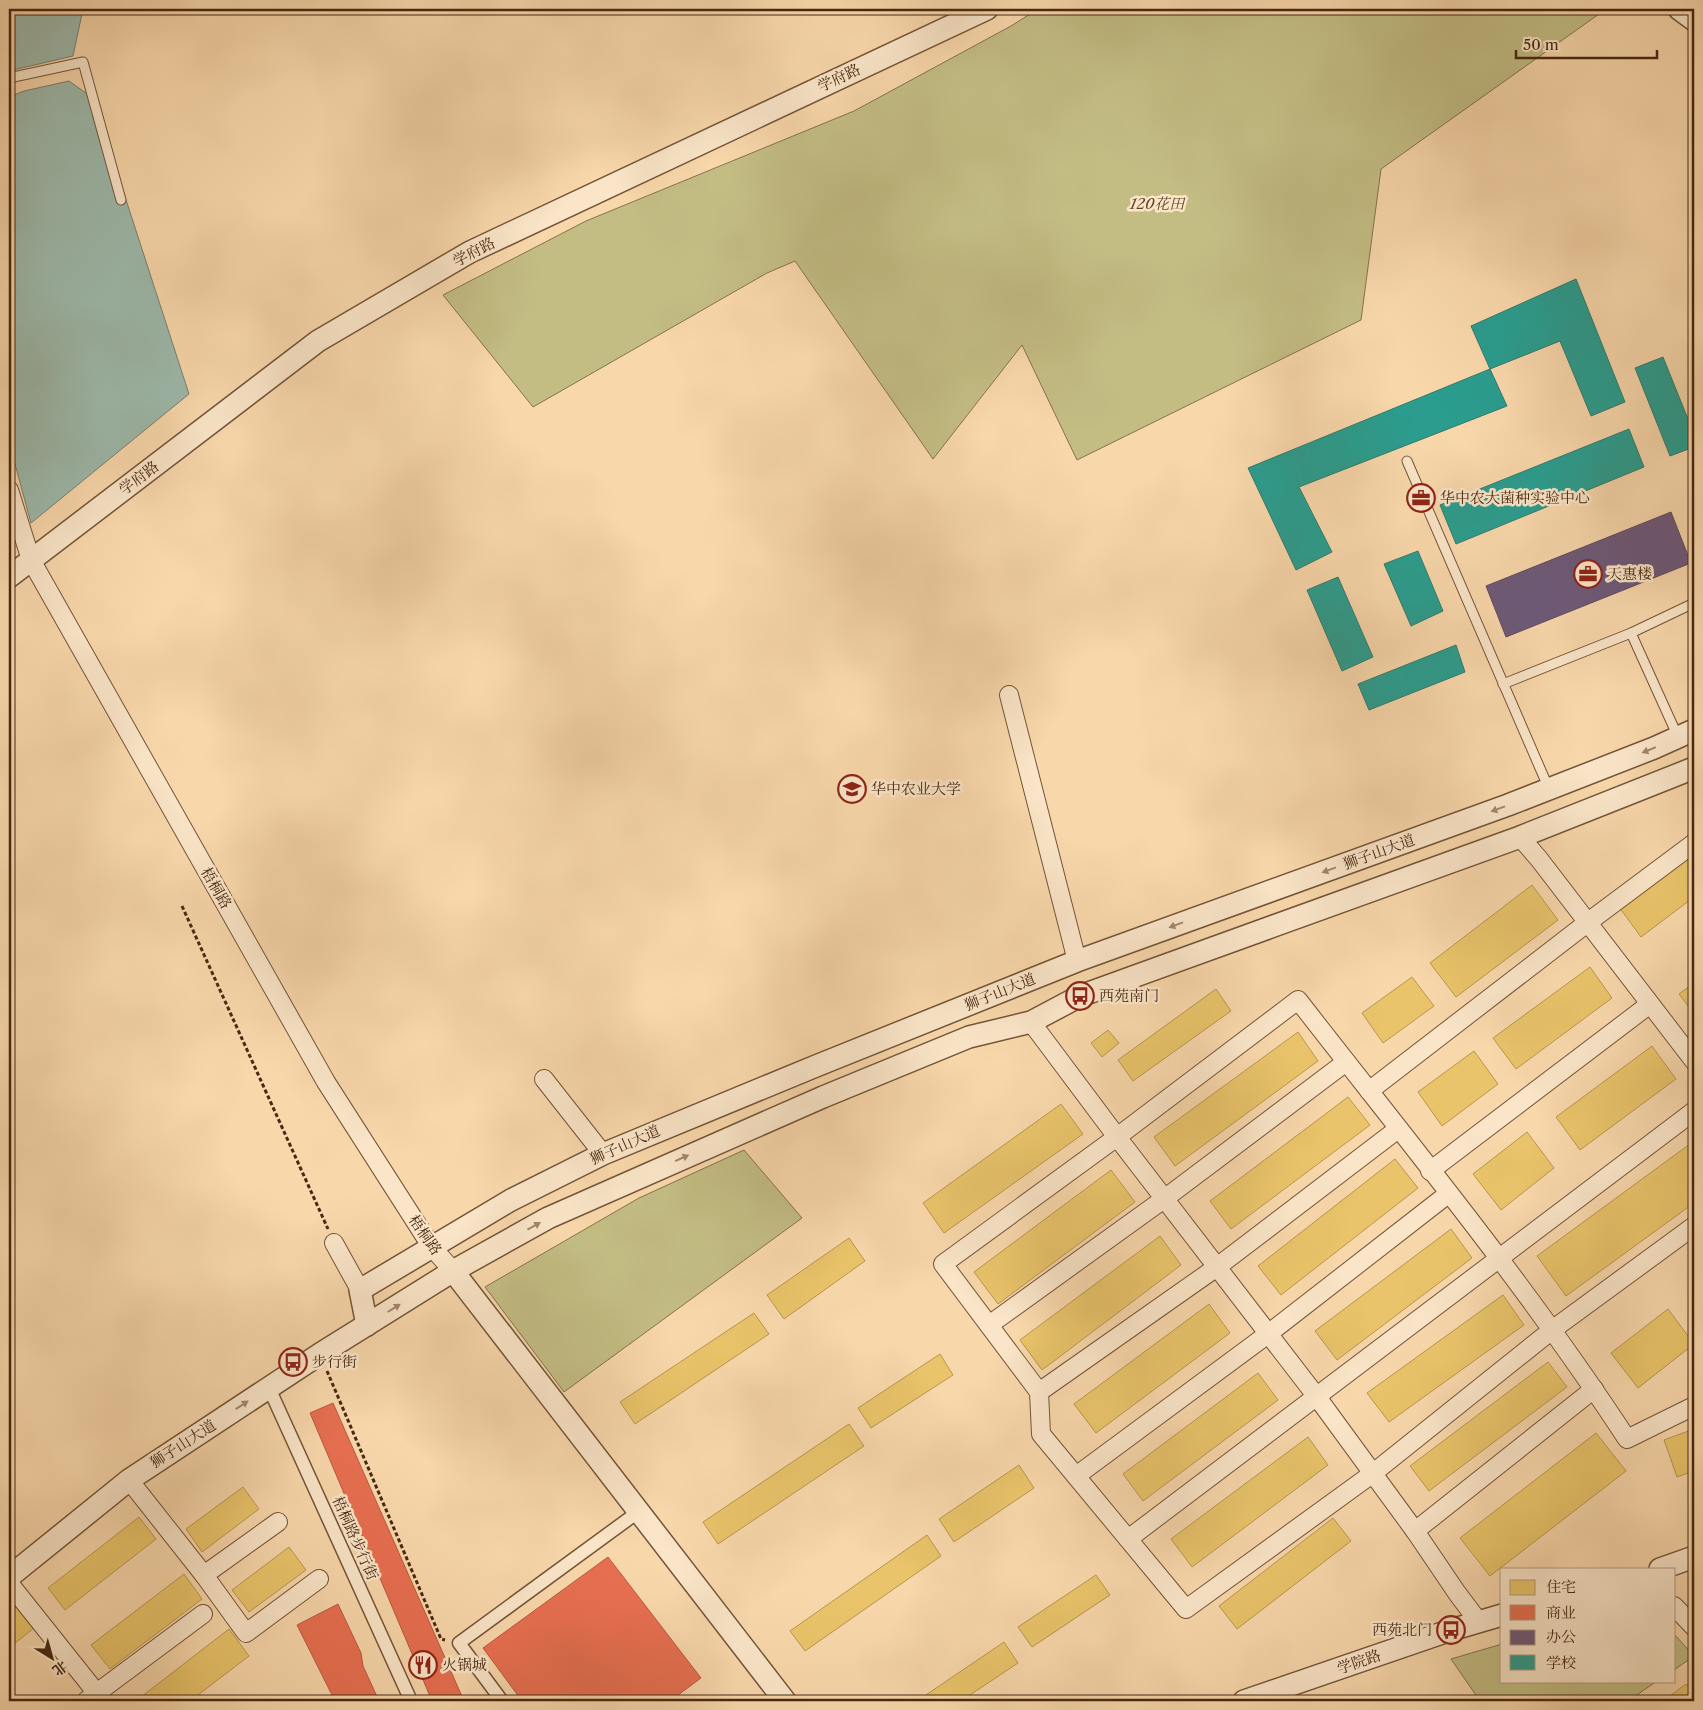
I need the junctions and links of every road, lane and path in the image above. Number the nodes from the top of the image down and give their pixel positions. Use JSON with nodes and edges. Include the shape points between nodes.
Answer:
{"nodes":[{"id":1,"x":988,"y":9,"type":"edge"},
{"id":2,"x":1679,"y":9,"type":"edge"},
{"id":3,"x":1694,"y":20,"type":"edge"},
{"id":4,"x":9,"y":78,"type":"edge"},
{"id":5,"x":121,"y":200,"type":"dead end"},
{"id":6,"x":1407,"y":461,"type":"dead end"},
{"id":7,"x":9,"y":490,"type":"edge"},
{"id":8,"x":31,"y":560,"type":"junction"},
{"id":9,"x":9,"y":577,"type":"edge"},
{"id":10,"x":1694,"y":603,"type":"edge"},
{"id":11,"x":1632,"y":633,"type":"junction"},
{"id":12,"x":1503,"y":684,"type":"junction"},
{"id":13,"x":1009,"y":696,"type":"dead end"},
{"id":14,"x":1686,"y":734,"type":"edge"},
{"id":15,"x":1694,"y":768,"type":"edge"},
{"id":16,"x":1549,"y":789,"type":"junction"},
{"id":17,"x":1520,"y":837,"type":"junction"},
{"id":18,"x":1694,"y":843,"type":"edge"},
{"id":19,"x":182,"y":906,"type":"dead end"},
{"id":20,"x":1587,"y":923,"type":"junction"},
{"id":21,"x":1077,"y":961,"type":"junction"},
{"id":22,"x":1650,"y":1004,"type":"junction"},
{"id":23,"x":1032,"y":1022,"type":"junction"},
{"id":24,"x":1346,"y":1062,"type":"junction"},
{"id":25,"x":1694,"y":1062,"type":"edge"},
{"id":26,"x":544,"y":1079,"type":"dead end"},
{"id":27,"x":1368,"y":1091,"type":"junction"},
{"id":28,"x":1694,"y":1111,"type":"edge"},
{"id":29,"x":1398,"y":1129,"type":"junction"},
{"id":30,"x":1117,"y":1137,"type":"junction"},
{"id":31,"x":603,"y":1154,"type":"junction"},
{"id":32,"x":1430,"y":1170,"type":"junction"},
{"id":33,"x":1448,"y":1194,"type":"junction"},
{"id":34,"x":1164,"y":1199,"type":"junction"},
{"id":35,"x":1694,"y":1226,"type":"edge"},
{"id":36,"x":334,"y":1243,"type":"joint"},
{"id":37,"x":431,"y":1246,"type":"junction"},
{"id":38,"x":1498,"y":1258,"type":"junction"},
{"id":39,"x":1217,"y":1267,"type":"junction"},
{"id":40,"x":453,"y":1271,"type":"junction"},
{"id":41,"x":360,"y":1290,"type":"junction"},
{"id":42,"x":367,"y":1324,"type":"junction"},
{"id":43,"x":989,"y":1325,"type":"junction"},
{"id":44,"x":1552,"y":1330,"type":"junction"},
{"id":45,"x":1268,"y":1334,"type":"junction"},
{"id":46,"x":320,"y":1354,"type":"junction"},
{"id":47,"x":269,"y":1388,"type":"junction"},
{"id":48,"x":1594,"y":1389,"type":"junction"},
{"id":49,"x":1040,"y":1392,"type":"junction"},
{"id":50,"x":1317,"y":1397,"type":"junction"},
{"id":51,"x":1694,"y":1406,"type":"edge"},
{"id":52,"x":1372,"y":1474,"type":"junction"},
{"id":53,"x":1076,"y":1476,"type":"junction"},
{"id":54,"x":128,"y":1480,"type":"junction"},
{"id":55,"x":638,"y":1512,"type":"junction"},
{"id":56,"x":278,"y":1522,"type":"dead end"},
{"id":57,"x":1414,"y":1531,"type":"junction"},
{"id":58,"x":1128,"y":1539,"type":"junction"},
{"id":59,"x":1694,"y":1557,"type":"edge"},
{"id":60,"x":1663,"y":1568,"type":"edge"},
{"id":61,"x":204,"y":1575,"type":"junction"},
{"id":62,"x":9,"y":1577,"type":"edge"},
{"id":63,"x":319,"y":1579,"type":"dead end"},
{"id":64,"x":9,"y":1583,"type":"edge"},
{"id":65,"x":1676,"y":1608,"type":"edge"},
{"id":66,"x":203,"y":1614,"type":"dead end"},
{"id":67,"x":1500,"y":1616,"type":"edge"},
{"id":68,"x":1478,"y":1622,"type":"junction"},
{"id":69,"x":1694,"y":1627,"type":"edge"},
{"id":70,"x":459,"y":1643,"type":"junction"},
{"id":71,"x":95,"y":1699,"type":"edge"},
{"id":72,"x":411,"y":1701,"type":"edge"},
{"id":73,"x":502,"y":1701,"type":"edge"},
{"id":74,"x":785,"y":1701,"type":"edge"},
{"id":75,"x":1244,"y":1701,"type":"edge"}],
"edges":[{"from":1,"to":8,"type":"street","name":"学府路","via":[[470,252],[318,341]]},
{"from":2,"to":3,"type":"street"},
{"from":4,"to":5,"type":"lane","via":[[83,62]]},
{"from":6,"to":12,"type":"lane"},
{"from":7,"to":8,"type":"street","name":"梧桐路"},
{"from":8,"to":9,"type":"street","name":"学府路"},
{"from":8,"to":37,"type":"street","name":"梧桐路","via":[[326,1082]]},
{"from":10,"to":11,"type":"lane"},
{"from":11,"to":12,"type":"lane"},
{"from":11,"to":14,"type":"lane"},
{"from":12,"to":16,"type":"lane"},
{"from":13,"to":21,"type":"street"},
{"from":14,"to":16,"type":"street","name":"狮子山大道","one_way":true},
{"from":15,"to":17,"type":"street","name":"狮子山大道"},
{"from":16,"to":21,"type":"street","name":"狮子山大道","one_way":true},
{"from":17,"to":20,"type":"street"},
{"from":17,"to":23,"type":"street","name":"狮子山大道","via":[[1080,996]]},
{"from":18,"to":20,"type":"street"},
{"from":19,"to":36,"type":"path"},
{"from":20,"to":22,"type":"street"},
{"from":20,"to":27,"type":"street"},
{"from":21,"to":31,"type":"street","name":"狮子山大道"},
{"from":22,"to":25,"type":"street"},
{"from":22,"to":32,"type":"street"},
{"from":23,"to":30,"type":"street"},
{"from":40,"to":23,"type":"street","name":"狮子山大道","one_way":true,"via":[[548,1218],[823,1097],[969,1037]]},
{"from":24,"to":27,"type":"street"},
{"from":24,"to":30,"type":"street","via":[[1298,1000]]},
{"from":24,"to":34,"type":"street"},
{"from":26,"to":31,"type":"street"},
{"from":27,"to":29,"type":"street"},
{"from":28,"to":38,"type":"street"},
{"from":29,"to":32,"type":"street"},
{"from":29,"to":39,"type":"street"},
{"from":30,"to":34,"type":"street"},
{"from":30,"to":43,"type":"street","via":[[943,1264]]},
{"from":31,"to":37,"type":"street","name":"狮子山大道","via":[[511,1200]]},
{"from":32,"to":33,"type":"street"},
{"from":33,"to":38,"type":"street"},
{"from":33,"to":45,"type":"street"},
{"from":34,"to":39,"type":"street"},
{"from":34,"to":43,"type":"street"},
{"from":35,"to":44,"type":"street"},
{"from":36,"to":41,"type":"street"},
{"from":37,"to":40,"type":"street","name":"梧桐路"},
{"from":37,"to":41,"type":"street","name":"狮子山大道"},
{"from":38,"to":44,"type":"street"},
{"from":38,"to":50,"type":"street"},
{"from":39,"to":45,"type":"street"},
{"from":39,"to":49,"type":"street"},
{"from":42,"to":40,"type":"street","name":"狮子山大道","one_way":true},
{"from":40,"to":55,"type":"street"},
{"from":41,"to":42,"type":"street"},
{"from":42,"to":46,"type":"street","name":"狮子山大道"},
{"from":43,"to":49,"type":"street"},
{"from":44,"to":48,"type":"street"},
{"from":44,"to":52,"type":"street"},
{"from":45,"to":50,"type":"street"},
{"from":45,"to":53,"type":"street"},
{"from":46,"to":47,"type":"street","name":"狮子山大道"},
{"from":46,"to":70,"type":"path","via":[[441,1640]]},
{"from":54,"to":47,"type":"street","name":"狮子山大道","one_way":true},
{"from":47,"to":72,"type":"street","name":"梧桐路步行街"},
{"from":48,"to":51,"type":"street","via":[[1627,1439]]},
{"from":48,"to":57,"type":"street"},
{"from":49,"to":53,"type":"street","via":[[1041,1434]]},
{"from":50,"to":52,"type":"street"},
{"from":50,"to":58,"type":"street"},
{"from":52,"to":57,"type":"street"},
{"from":52,"to":58,"type":"street","via":[[1186,1609]]},
{"from":53,"to":58,"type":"street"},
{"from":54,"to":61,"type":"street"},
{"from":54,"to":62,"type":"street","name":"狮子山大道"},
{"from":55,"to":70,"type":"street"},
{"from":55,"to":74,"type":"street"},
{"from":56,"to":61,"type":"street"},
{"from":57,"to":68,"type":"street"},
{"from":59,"to":60,"type":"street"},
{"from":61,"to":63,"type":"street","via":[[246,1633]]},
{"from":64,"to":71,"type":"street"},
{"from":65,"to":69,"type":"street"},
{"from":66,"to":71,"type":"street"},
{"from":67,"to":68,"type":"street","name":"学院路"},
{"from":68,"to":75,"type":"street","name":"学院路"},
{"from":70,"to":73,"type":"street"}]}
